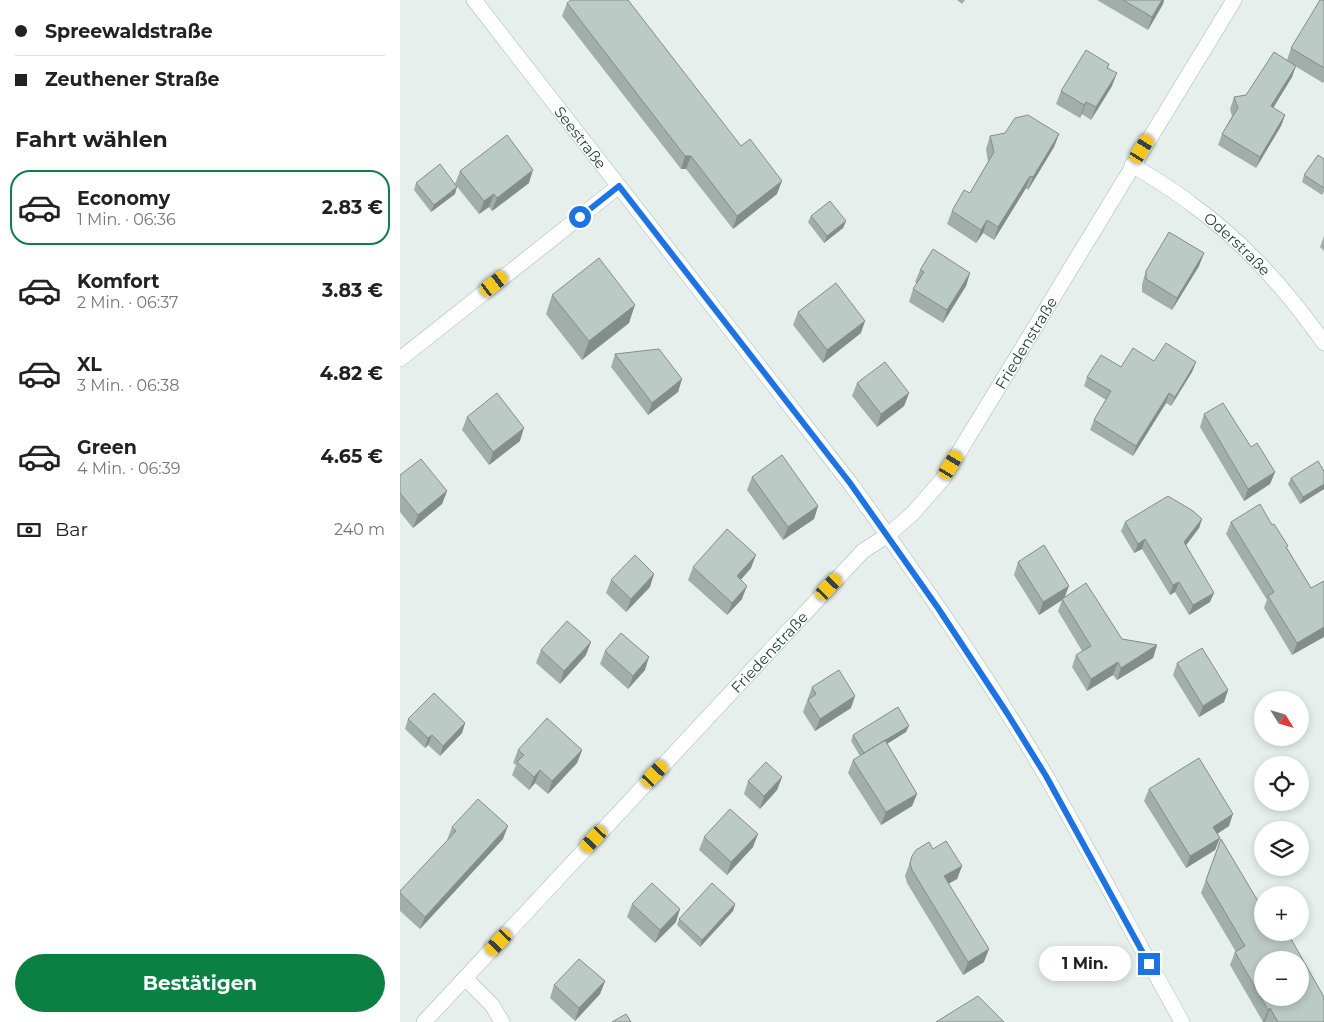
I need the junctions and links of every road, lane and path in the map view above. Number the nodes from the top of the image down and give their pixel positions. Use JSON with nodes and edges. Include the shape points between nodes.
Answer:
{"nodes":[{"id":1,"x":474,"y":0,"type":"edge"},
{"id":2,"x":1234,"y":0,"type":"edge"},
{"id":3,"x":1132,"y":165,"type":"junction"},
{"id":4,"x":619,"y":186,"type":"junction"},
{"id":5,"x":1324,"y":343,"type":"edge"},
{"id":6,"x":400,"y":359,"type":"edge"},
{"id":7,"x":888,"y":535,"type":"junction"},
{"id":8,"x":465,"y":978,"type":"junction"},
{"id":9,"x":424,"y":1022,"type":"edge"},
{"id":10,"x":502,"y":1022,"type":"edge"},
{"id":11,"x":1182,"y":1022,"type":"edge"}],
"edges":[{"from":1,"to":4,"type":"street","name":"Seestraße"},
{"from":2,"to":3,"type":"street","name":"Friedenstraße"},
{"from":3,"to":5,"type":"street","name":"Oderstraße","via":[[1191,203],[1241,246],[1301,310]]},
{"from":3,"to":7,"type":"street","name":"Friedenstraße","via":[[942,480]]},
{"from":4,"to":6,"type":"street"},
{"from":4,"to":7,"type":"street","name":"Seestraße"},
{"from":7,"to":8,"type":"street","name":"Friedenstraße","via":[[863,551]]},
{"from":7,"to":11,"type":"street","name":"Seestraße","via":[[1046,776]]},
{"from":8,"to":9,"type":"street","name":"Friedenstraße"},
{"from":8,"to":10,"type":"street","via":[[492,1005]]}]}
